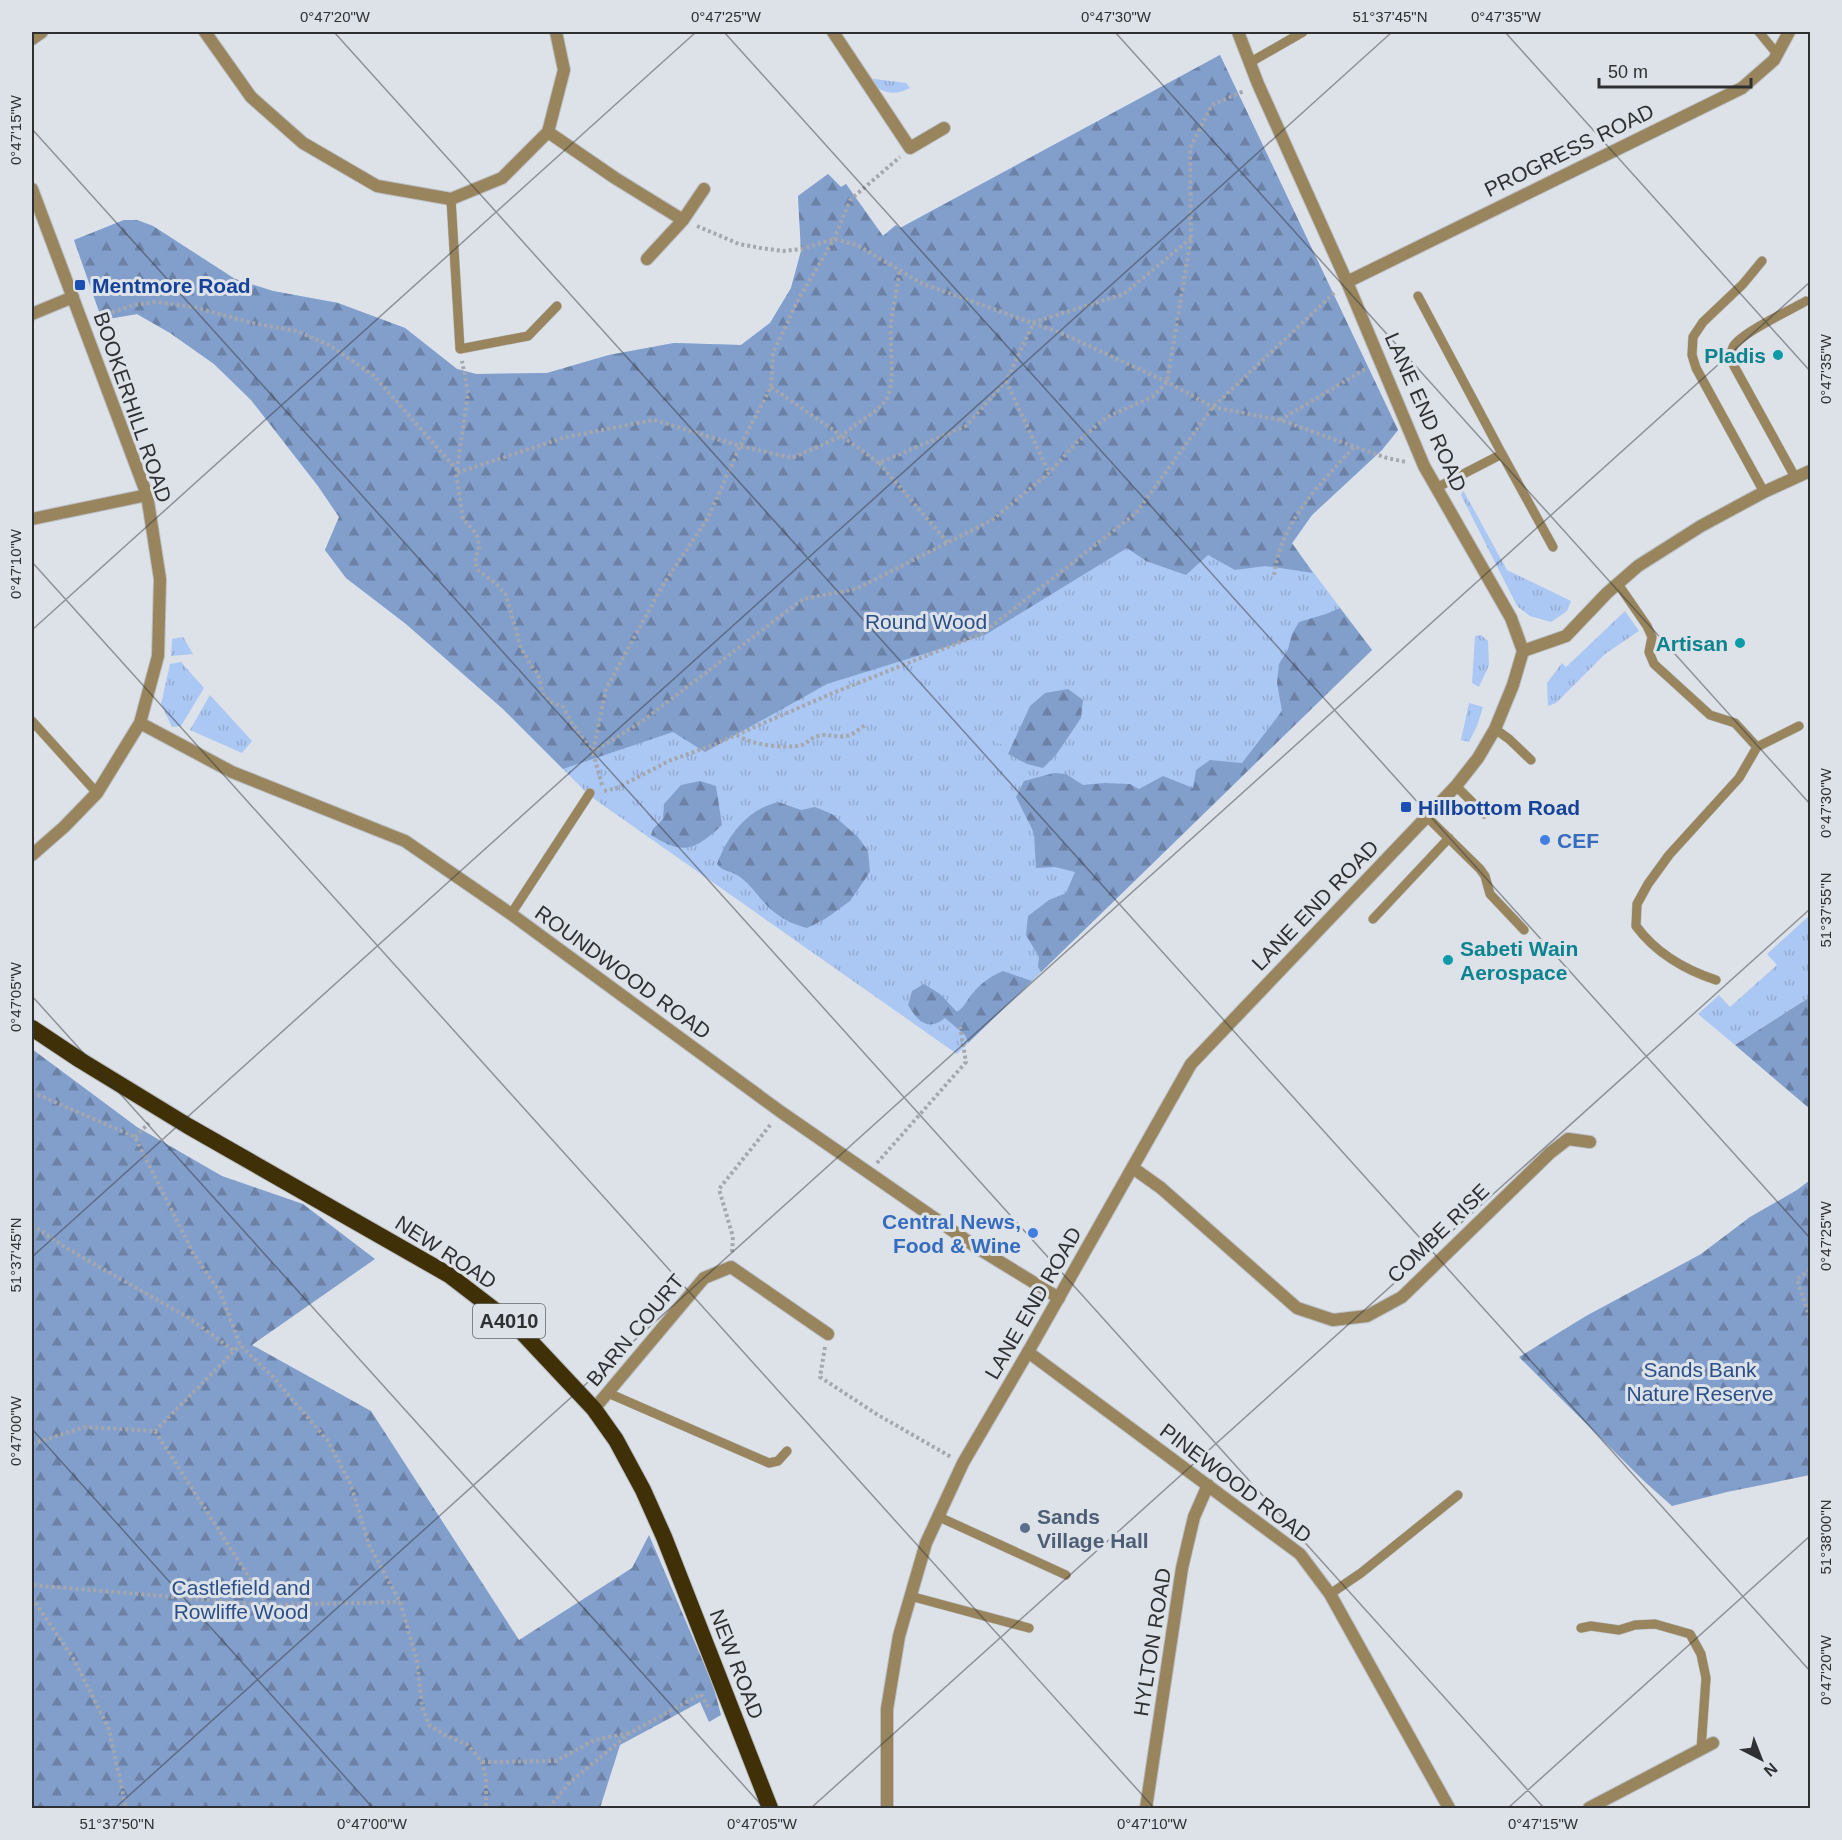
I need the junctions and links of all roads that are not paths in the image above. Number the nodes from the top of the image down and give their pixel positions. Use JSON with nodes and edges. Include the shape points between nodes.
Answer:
{"nodes":[{"id":1,"x":42,"y":32,"type":"edge"},
{"id":2,"x":205,"y":32,"type":"edge"},
{"id":3,"x":556,"y":32,"type":"edge"},
{"id":4,"x":833,"y":32,"type":"edge"},
{"id":5,"x":1239,"y":32,"type":"edge"},
{"id":6,"x":1304,"y":32,"type":"edge"},
{"id":7,"x":1759,"y":32,"type":"edge"},
{"id":8,"x":1789,"y":32,"type":"edge"},
{"id":9,"x":32,"y":39,"type":"edge"},
{"id":10,"x":1777,"y":54,"type":"junction"},
{"id":11,"x":1249,"y":63,"type":"junction"},
{"id":12,"x":944,"y":128,"type":"dead end"},
{"id":13,"x":548,"y":132,"type":"junction"},
{"id":14,"x":32,"y":189,"type":"edge"},
{"id":15,"x":704,"y":189,"type":"dead end"},
{"id":16,"x":451,"y":199,"type":"junction"},
{"id":17,"x":683,"y":220,"type":"junction"},
{"id":18,"x":647,"y":260,"type":"dead end"},
{"id":19,"x":1762,"y":261,"type":"dead end"},
{"id":20,"x":1347,"y":282,"type":"junction"},
{"id":21,"x":1418,"y":296,"type":"dead end"},
{"id":22,"x":73,"y":297,"type":"junction"},
{"id":23,"x":1806,"y":301,"type":"dead end"},
{"id":24,"x":557,"y":306,"type":"dead end"},
{"id":25,"x":32,"y":314,"type":"edge"},
{"id":26,"x":1502,"y":454,"type":"junction"},
{"id":27,"x":1810,"y":471,"type":"edge"},
{"id":28,"x":1796,"y":477,"type":"junction"},
{"id":29,"x":1436,"y":488,"type":"junction"},
{"id":30,"x":1764,"y":492,"type":"junction"},
{"id":31,"x":147,"y":495,"type":"junction"},
{"id":32,"x":32,"y":519,"type":"edge"},
{"id":33,"x":1553,"y":547,"type":"dead end"},
{"id":34,"x":1618,"y":584,"type":"junction"},
{"id":35,"x":1523,"y":651,"type":"junction"},
{"id":36,"x":32,"y":721,"type":"edge"},
{"id":37,"x":140,"y":723,"type":"junction"},
{"id":38,"x":1798,"y":726,"type":"dead end"},
{"id":39,"x":1496,"y":729,"type":"junction"},
{"id":40,"x":1757,"y":747,"type":"junction"},
{"id":41,"x":1531,"y":760,"type":"dead end"},
{"id":42,"x":1456,"y":786,"type":"junction"},
{"id":43,"x":590,"y":793,"type":"road end"},
{"id":44,"x":97,"y":794,"type":"junction"},
{"id":45,"x":1484,"y":814,"type":"dead end"},
{"id":46,"x":1426,"y":816,"type":"junction"},
{"id":47,"x":1449,"y":838,"type":"junction"},
{"id":48,"x":32,"y":855,"type":"edge"},
{"id":49,"x":511,"y":914,"type":"junction"},
{"id":50,"x":1373,"y":918,"type":"dead end"},
{"id":51,"x":1524,"y":930,"type":"dead end"},
{"id":52,"x":1716,"y":980,"type":"dead end"},
{"id":53,"x":32,"y":1028,"type":"edge"},
{"id":54,"x":1590,"y":1142,"type":"dead end"},
{"id":55,"x":1133,"y":1168,"type":"junction"},
{"id":56,"x":1059,"y":1298,"type":"junction"},
{"id":57,"x":828,"y":1334,"type":"road end"},
{"id":58,"x":1028,"y":1352,"type":"junction"},
{"id":59,"x":608,"y":1393,"type":"junction"},
{"id":60,"x":594,"y":1409,"type":"junction"},
{"id":61,"x":787,"y":1451,"type":"dead end"},
{"id":62,"x":1208,"y":1485,"type":"junction"},
{"id":63,"x":1458,"y":1495,"type":"dead end"},
{"id":64,"x":937,"y":1515,"type":"junction"},
{"id":65,"x":1066,"y":1575,"type":"dead end"},
{"id":66,"x":1330,"y":1594,"type":"junction"},
{"id":67,"x":910,"y":1596,"type":"junction"},
{"id":68,"x":1029,"y":1628,"type":"dead end"},
{"id":69,"x":1581,"y":1628,"type":"dead end"},
{"id":70,"x":1713,"y":1743,"type":"dead end"},
{"id":71,"x":1701,"y":1749,"type":"junction"},
{"id":72,"x":770,"y":1809,"type":"edge"},
{"id":73,"x":887,"y":1809,"type":"edge"},
{"id":74,"x":1146,"y":1809,"type":"edge"},
{"id":75,"x":1449,"y":1809,"type":"edge"},
{"id":76,"x":1588,"y":1809,"type":"edge"}],
"edges":[{"from":1,"to":9,"type":"street"},
{"from":2,"to":16,"type":"street","via":[[251,97],[303,143],[376,186]]},
{"from":3,"to":13,"type":"street","via":[[564,70]]},
{"from":4,"to":12,"type":"street","via":[[910,148]]},
{"from":5,"to":11,"type":"street","name":"LANE END ROAD"},
{"from":6,"to":11,"type":"lane"},
{"from":7,"to":10,"type":"lane"},
{"from":8,"to":10,"type":"street","name":"PROGRESS ROAD"},
{"from":10,"to":20,"type":"street","name":"PROGRESS ROAD","via":[[1742,88]]},
{"from":11,"to":20,"type":"street","name":"LANE END ROAD"},
{"from":13,"to":16,"type":"street","via":[[502,178]]},
{"from":13,"to":17,"type":"street"},
{"from":14,"to":22,"type":"street","name":"BOOKERHILL ROAD"},
{"from":15,"to":17,"type":"street"},
{"from":16,"to":24,"type":"lane","via":[[460,349],[528,336]]},
{"from":17,"to":18,"type":"street"},
{"from":19,"to":30,"type":"lane","via":[[1703,322],[1693,337],[1692,355]]},
{"from":20,"to":29,"type":"street","name":"LANE END ROAD"},
{"from":21,"to":26,"type":"lane"},
{"from":22,"to":25,"type":"street"},
{"from":22,"to":31,"type":"street","name":"BOOKERHILL ROAD"},
{"from":23,"to":28,"type":"lane","via":[[1743,336],[1731,354]]},
{"from":26,"to":29,"type":"lane"},
{"from":26,"to":33,"type":"lane"},
{"from":27,"to":28,"type":"street"},
{"from":28,"to":30,"type":"street"},
{"from":29,"to":35,"type":"street","name":"LANE END ROAD","via":[[1511,618]]},
{"from":30,"to":34,"type":"street","via":[[1701,526],[1638,566]]},
{"from":31,"to":32,"type":"street"},
{"from":31,"to":37,"type":"street","name":"BOOKERHILL ROAD","via":[[160,579],[158,656]]},
{"from":34,"to":35,"type":"street","via":[[1566,636]]},
{"from":34,"to":40,"type":"lane","via":[[1652,637],[1649,652],[1654,664],[1710,715],[1735,723]]},
{"from":35,"to":39,"type":"street","name":"LANE END ROAD"},
{"from":36,"to":44,"type":"lane"},
{"from":37,"to":44,"type":"street","name":"BOOKERHILL ROAD"},
{"from":37,"to":49,"type":"street","name":"ROUNDWOOD ROAD","via":[[232,772],[405,841]]},
{"from":38,"to":40,"type":"lane"},
{"from":39,"to":41,"type":"lane"},
{"from":39,"to":42,"type":"street","name":"LANE END ROAD"},
{"from":40,"to":52,"type":"lane","via":[[1739,778],[1669,855],[1637,904],[1636,926],[1648,943],[1693,973]]},
{"from":42,"to":45,"type":"lane"},
{"from":42,"to":46,"type":"street","name":"LANE END ROAD"},
{"from":43,"to":49,"type":"lane"},
{"from":44,"to":48,"type":"street","name":"BOOKERHILL ROAD"},
{"from":46,"to":47,"type":"lane"},
{"from":46,"to":55,"type":"street","name":"LANE END ROAD","via":[[1191,1064]]},
{"from":47,"to":50,"type":"lane"},
{"from":47,"to":51,"type":"lane","via":[[1480,869],[1490,894]]},
{"from":49,"to":56,"type":"street","name":"ROUNDWOOD ROAD","via":[[781,1112],[979,1249]]},
{"from":53,"to":60,"type":"highway","name":"NEW ROAD","number":"A4010","via":[[188,1126],[448,1275],[518,1328]]},
{"from":54,"to":55,"type":"street","name":"COMBE RISE","via":[[1568,1139],[1550,1153],[1402,1297],[1367,1316],[1333,1320],[1297,1308]]},
{"from":55,"to":56,"type":"street","name":"LANE END ROAD"},
{"from":56,"to":58,"type":"street","name":"LANE END ROAD"},
{"from":57,"to":59,"type":"street","name":"BARN COURT","via":[[732,1267],[704,1278]]},
{"from":58,"to":62,"type":"street","name":"PINEWOOD ROAD"},
{"from":58,"to":64,"type":"street","name":"LANE END ROAD"},
{"from":59,"to":60,"type":"street","name":"BARN COURT"},
{"from":59,"to":61,"type":"lane","via":[[770,1463]]},
{"from":60,"to":72,"type":"highway","name":"NEW ROAD","number":"A4010","via":[[616,1440],[660,1527]]},
{"from":62,"to":66,"type":"street","name":"PINEWOOD ROAD","via":[[1300,1554]]},
{"from":62,"to":74,"type":"street","name":"HYLTON ROAD","via":[[1194,1517],[1182,1568]]},
{"from":63,"to":66,"type":"lane"},
{"from":64,"to":65,"type":"lane"},
{"from":64,"to":67,"type":"street","name":"LANE END ROAD"},
{"from":66,"to":75,"type":"street","name":"PINEWOOD ROAD"},
{"from":67,"to":68,"type":"lane"},
{"from":67,"to":73,"type":"street","name":"LANE END ROAD","via":[[887,1709]]},
{"from":69,"to":71,"type":"lane","via":[[1619,1630],[1655,1623],[1690,1634],[1701,1654],[1706,1678]]},
{"from":70,"to":71,"type":"street"},
{"from":71,"to":76,"type":"street"}]}
